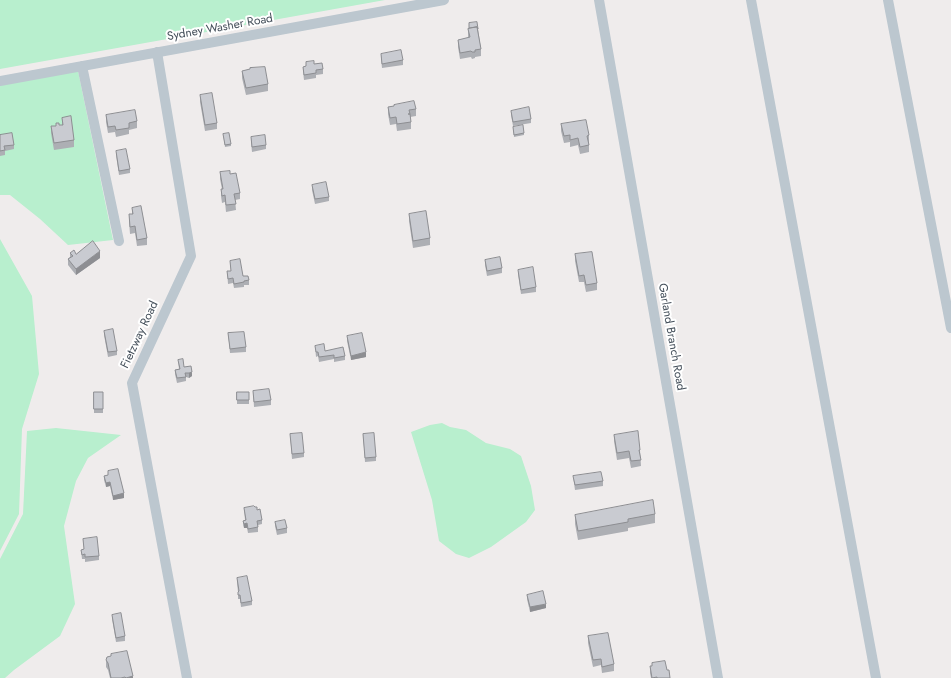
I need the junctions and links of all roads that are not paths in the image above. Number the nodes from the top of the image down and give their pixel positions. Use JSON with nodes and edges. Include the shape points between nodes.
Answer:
{"nodes":[{"id":1,"x":444,"y":0,"type":"edge"},
{"id":2,"x":599,"y":0,"type":"edge"},
{"id":3,"x":751,"y":0,"type":"edge"},
{"id":4,"x":888,"y":0,"type":"edge"},
{"id":5,"x":156,"y":52,"type":"junction"},
{"id":6,"x":82,"y":66,"type":"junction"},
{"id":7,"x":0,"y":81,"type":"edge"},
{"id":8,"x":119,"y":241,"type":"dead end"},
{"id":9,"x":951,"y":328,"type":"edge"},
{"id":10,"x":187,"y":678,"type":"edge"},
{"id":11,"x":718,"y":678,"type":"edge"},
{"id":12,"x":876,"y":678,"type":"edge"}],
"edges":[{"from":1,"to":5,"type":"street","name":"Sydney Washer Road"},
{"from":2,"to":11,"type":"street","name":"Garland Branch Road"},
{"from":3,"to":12,"type":"street"},
{"from":4,"to":9,"type":"street"},
{"from":5,"to":6,"type":"street","name":"Sydney Washer Road"},
{"from":5,"to":10,"type":"street","name":"Fietzway Road","via":[[191,256],[132,383]]},
{"from":6,"to":7,"type":"street","name":"Sydney Washer Road"},
{"from":6,"to":8,"type":"street"}]}
